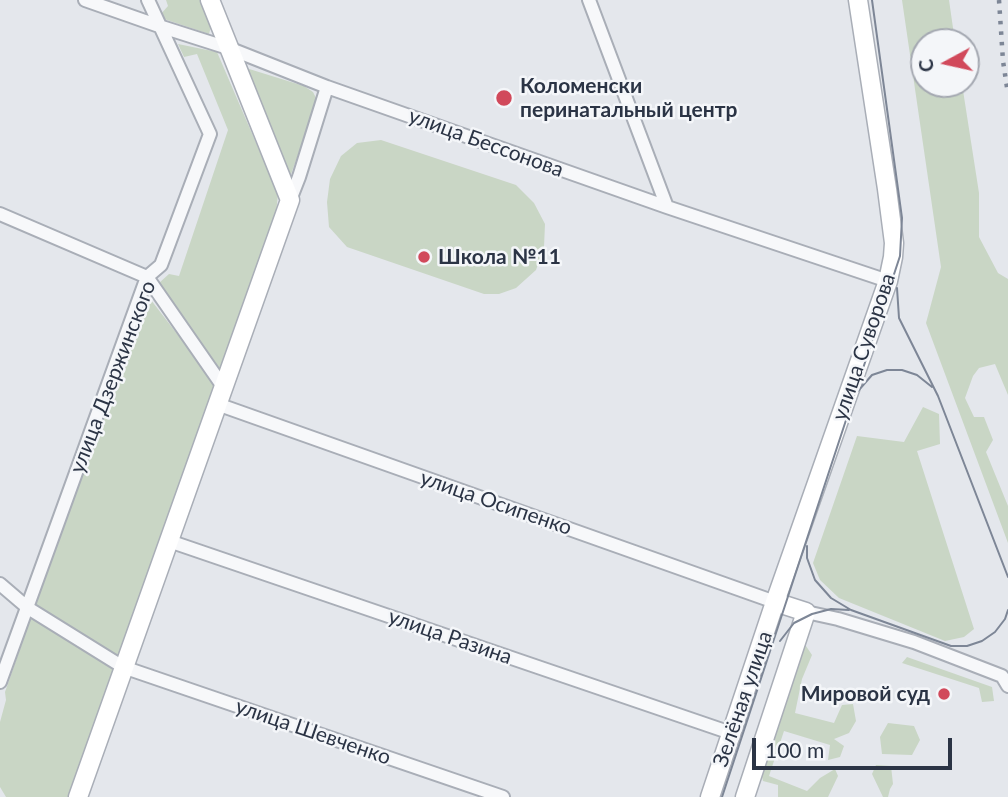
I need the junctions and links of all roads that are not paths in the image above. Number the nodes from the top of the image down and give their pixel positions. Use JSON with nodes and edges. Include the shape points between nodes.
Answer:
{"nodes":[{"id":1,"x":85,"y":0,"type":"edge"},
{"id":2,"x":148,"y":0,"type":"edge"},
{"id":3,"x":210,"y":0,"type":"edge"},
{"id":4,"x":589,"y":0,"type":"edge"},
{"id":5,"x":858,"y":0,"type":"edge"},
{"id":6,"x":159,"y":26,"type":"junction"},
{"id":7,"x":231,"y":49,"type":"junction"},
{"id":8,"x":327,"y":87,"type":"junction"},
{"id":9,"x":290,"y":200,"type":"junction"},
{"id":10,"x":667,"y":207,"type":"junction"},
{"id":11,"x":0,"y":214,"type":"edge"},
{"id":12,"x":147,"y":277,"type":"junction"},
{"id":13,"x":888,"y":281,"type":"junction"},
{"id":14,"x":220,"y":396,"type":"junction"},
{"id":15,"x":169,"y":541,"type":"junction"},
{"id":16,"x":0,"y":584,"type":"edge"},
{"id":17,"x":775,"y":601,"type":"junction"},
{"id":18,"x":27,"y":608,"type":"junction"},
{"id":19,"x":806,"y":612,"type":"junction"},
{"id":20,"x":123,"y":667,"type":"junction"},
{"id":21,"x":0,"y":682,"type":"edge"},
{"id":22,"x":1008,"y":686,"type":"edge"},
{"id":23,"x":731,"y":733,"type":"junction"},
{"id":24,"x":78,"y":797,"type":"edge"},
{"id":25,"x":503,"y":797,"type":"edge"},
{"id":26,"x":709,"y":797,"type":"edge"},
{"id":27,"x":745,"y":797,"type":"edge"}],
"edges":[{"from":1,"to":6,"type":"street","name":"улица Бессонова"},
{"from":2,"to":6,"type":"street","name":"улица Дзержинского"},
{"from":3,"to":7,"type":"street"},
{"from":4,"to":10,"type":"street"},
{"from":5,"to":13,"type":"street","name":"улица Суворова","via":[[894,243]]},
{"from":6,"to":7,"type":"street","name":"улица Бессонова"},
{"from":6,"to":12,"type":"street","name":"улица Дзержинского","via":[[210,134],[161,265]]},
{"from":7,"to":8,"type":"street","name":"улица Бессонова"},
{"from":7,"to":9,"type":"street"},
{"from":8,"to":9,"type":"street"},
{"from":8,"to":10,"type":"street","name":"улица Бессонова"},
{"from":9,"to":14,"type":"street"},
{"from":10,"to":13,"type":"street","name":"улица Бессонова"},
{"from":11,"to":12,"type":"street"},
{"from":12,"to":14,"type":"street"},
{"from":12,"to":18,"type":"street","name":"улица Дзержинского"},
{"from":13,"to":17,"type":"street","name":"улица Суворова"},
{"from":14,"to":15,"type":"street"},
{"from":14,"to":17,"type":"street","name":"улица Осипенко"},
{"from":15,"to":20,"type":"street"},
{"from":15,"to":23,"type":"street","name":"улица Разина"},
{"from":16,"to":18,"type":"street","name":"улица Шевченко"},
{"from":17,"to":19,"type":"street"},
{"from":17,"to":23,"type":"street","name":"Зелёная улица"},
{"from":18,"to":20,"type":"street","name":"улица Шевченко"},
{"from":18,"to":21,"type":"street","name":"улица Дзержинского"},
{"from":19,"to":22,"type":"street","via":[[914,642],[1002,677]]},
{"from":19,"to":27,"type":"street","name":"Зелёная улица"},
{"from":20,"to":24,"type":"street"},
{"from":20,"to":25,"type":"street","name":"улица Шевченко"},
{"from":23,"to":26,"type":"street","name":"Зелёная улица"}]}
